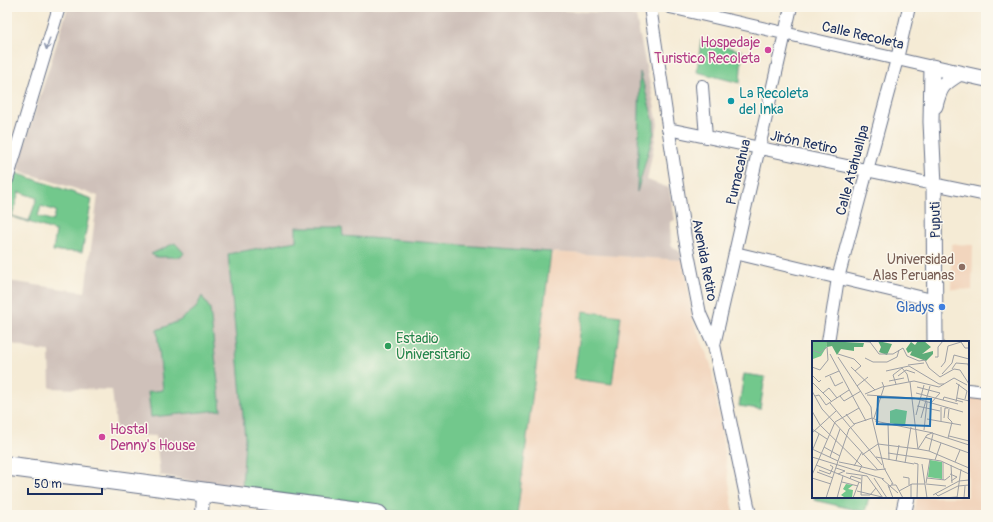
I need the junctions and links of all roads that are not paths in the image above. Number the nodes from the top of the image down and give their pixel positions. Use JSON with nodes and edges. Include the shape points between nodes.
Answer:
{"nodes":[{"id":1,"x":59,"y":7,"type":"edge"},
{"id":2,"x":650,"y":7,"type":"edge"},
{"id":3,"x":670,"y":7,"type":"edge"},
{"id":4,"x":676,"y":7,"type":"edge"},
{"id":5,"x":791,"y":7,"type":"edge"},
{"id":6,"x":909,"y":7,"type":"edge"},
{"id":7,"x":786,"y":33,"type":"junction"},
{"id":8,"x":897,"y":59,"type":"junction"},
{"id":9,"x":932,"y":67,"type":"junction"},
{"id":10,"x":960,"y":74,"type":"junction"},
{"id":11,"x":986,"y":79,"type":"edge"},
{"id":12,"x":702,"y":86,"type":"dead end"},
{"id":13,"x":931,"y":122,"type":"junction"},
{"id":14,"x":668,"y":129,"type":"junction"},
{"id":15,"x":706,"y":136,"type":"junction"},
{"id":16,"x":759,"y":148,"type":"junction"},
{"id":17,"x":867,"y":171,"type":"junction"},
{"id":18,"x":7,"y":180,"type":"edge"},
{"id":19,"x":934,"y":185,"type":"junction"},
{"id":20,"x":986,"y":195,"type":"edge"},
{"id":21,"x":735,"y":253,"type":"junction"},
{"id":22,"x":838,"y":278,"type":"junction"},
{"id":23,"x":936,"y":302,"type":"junction"},
{"id":24,"x":828,"y":341,"type":"edge"},
{"id":25,"x":935,"y":341,"type":"edge"},
{"id":26,"x":714,"y":345,"type":"junction"},
{"id":27,"x":969,"y":390,"type":"edge"},
{"id":28,"x":986,"y":392,"type":"edge"},
{"id":29,"x":7,"y":466,"type":"edge"},
{"id":30,"x":907,"y":498,"type":"edge"},
{"id":31,"x":200,"y":500,"type":"edge"},
{"id":32,"x":283,"y":515,"type":"edge"},
{"id":33,"x":378,"y":515,"type":"edge"},
{"id":34,"x":750,"y":515,"type":"edge"},
{"id":35,"x":903,"y":515,"type":"edge"}],
"edges":[{"from":1,"to":18,"type":"street","one_way":true},
{"from":2,"to":14,"type":"street","name":"Avenida Retiro"},
{"from":3,"to":4,"type":"street","name":"Calle Recoleta"},
{"from":4,"to":7,"type":"street","name":"Calle Recoleta"},
{"from":5,"to":7,"type":"street","name":"Pumacahua"},
{"from":6,"to":8,"type":"street","name":"Calle Atahuallpa"},
{"from":7,"to":8,"type":"street","name":"Calle Recoleta"},
{"from":7,"to":16,"type":"street","name":"Pumacahua"},
{"from":8,"to":9,"type":"street","name":"Calle Recoleta"},
{"from":8,"to":17,"type":"street","name":"Calle Atahuallpa"},
{"from":9,"to":10,"type":"street"},
{"from":9,"to":13,"type":"street","name":"Puputi"},
{"from":10,"to":11,"type":"street"},
{"from":10,"to":13,"type":"street","name":"Puputi","via":[[945,82],[938,94]]},
{"from":12,"to":15,"type":"street"},
{"from":13,"to":19,"type":"street","name":"Puputi"},
{"from":14,"to":15,"type":"street","name":"Jirón Retiro"},
{"from":14,"to":26,"type":"street","name":"Avenida Retiro","via":[[700,314]]},
{"from":15,"to":16,"type":"street","name":"Jirón Retiro"},
{"from":16,"to":17,"type":"street","name":"Jirón Retiro"},
{"from":16,"to":21,"type":"street","name":"Pumacahua"},
{"from":17,"to":19,"type":"street","name":"Jirón Retiro"},
{"from":17,"to":22,"type":"street","name":"Calle Atahuallpa"},
{"from":19,"to":20,"type":"street","name":"Jirón Retiro"},
{"from":19,"to":23,"type":"street","name":"Puputi"},
{"from":21,"to":22,"type":"street"},
{"from":21,"to":26,"type":"street","name":"Pumacahua"},
{"from":22,"to":23,"type":"street"},
{"from":22,"to":24,"type":"street","name":"Calle Atahuallpa"},
{"from":23,"to":25,"type":"street","name":"Puputi"},
{"from":26,"to":34,"type":"street","name":"Avenida Retiro"},
{"from":27,"to":28,"type":"street"},
{"from":29,"to":31,"type":"main road"},
{"from":30,"to":35,"type":"street"},
{"from":31,"to":32,"type":"main road","via":[[228,508]]},
{"from":31,"to":33,"type":"main road"}]}
